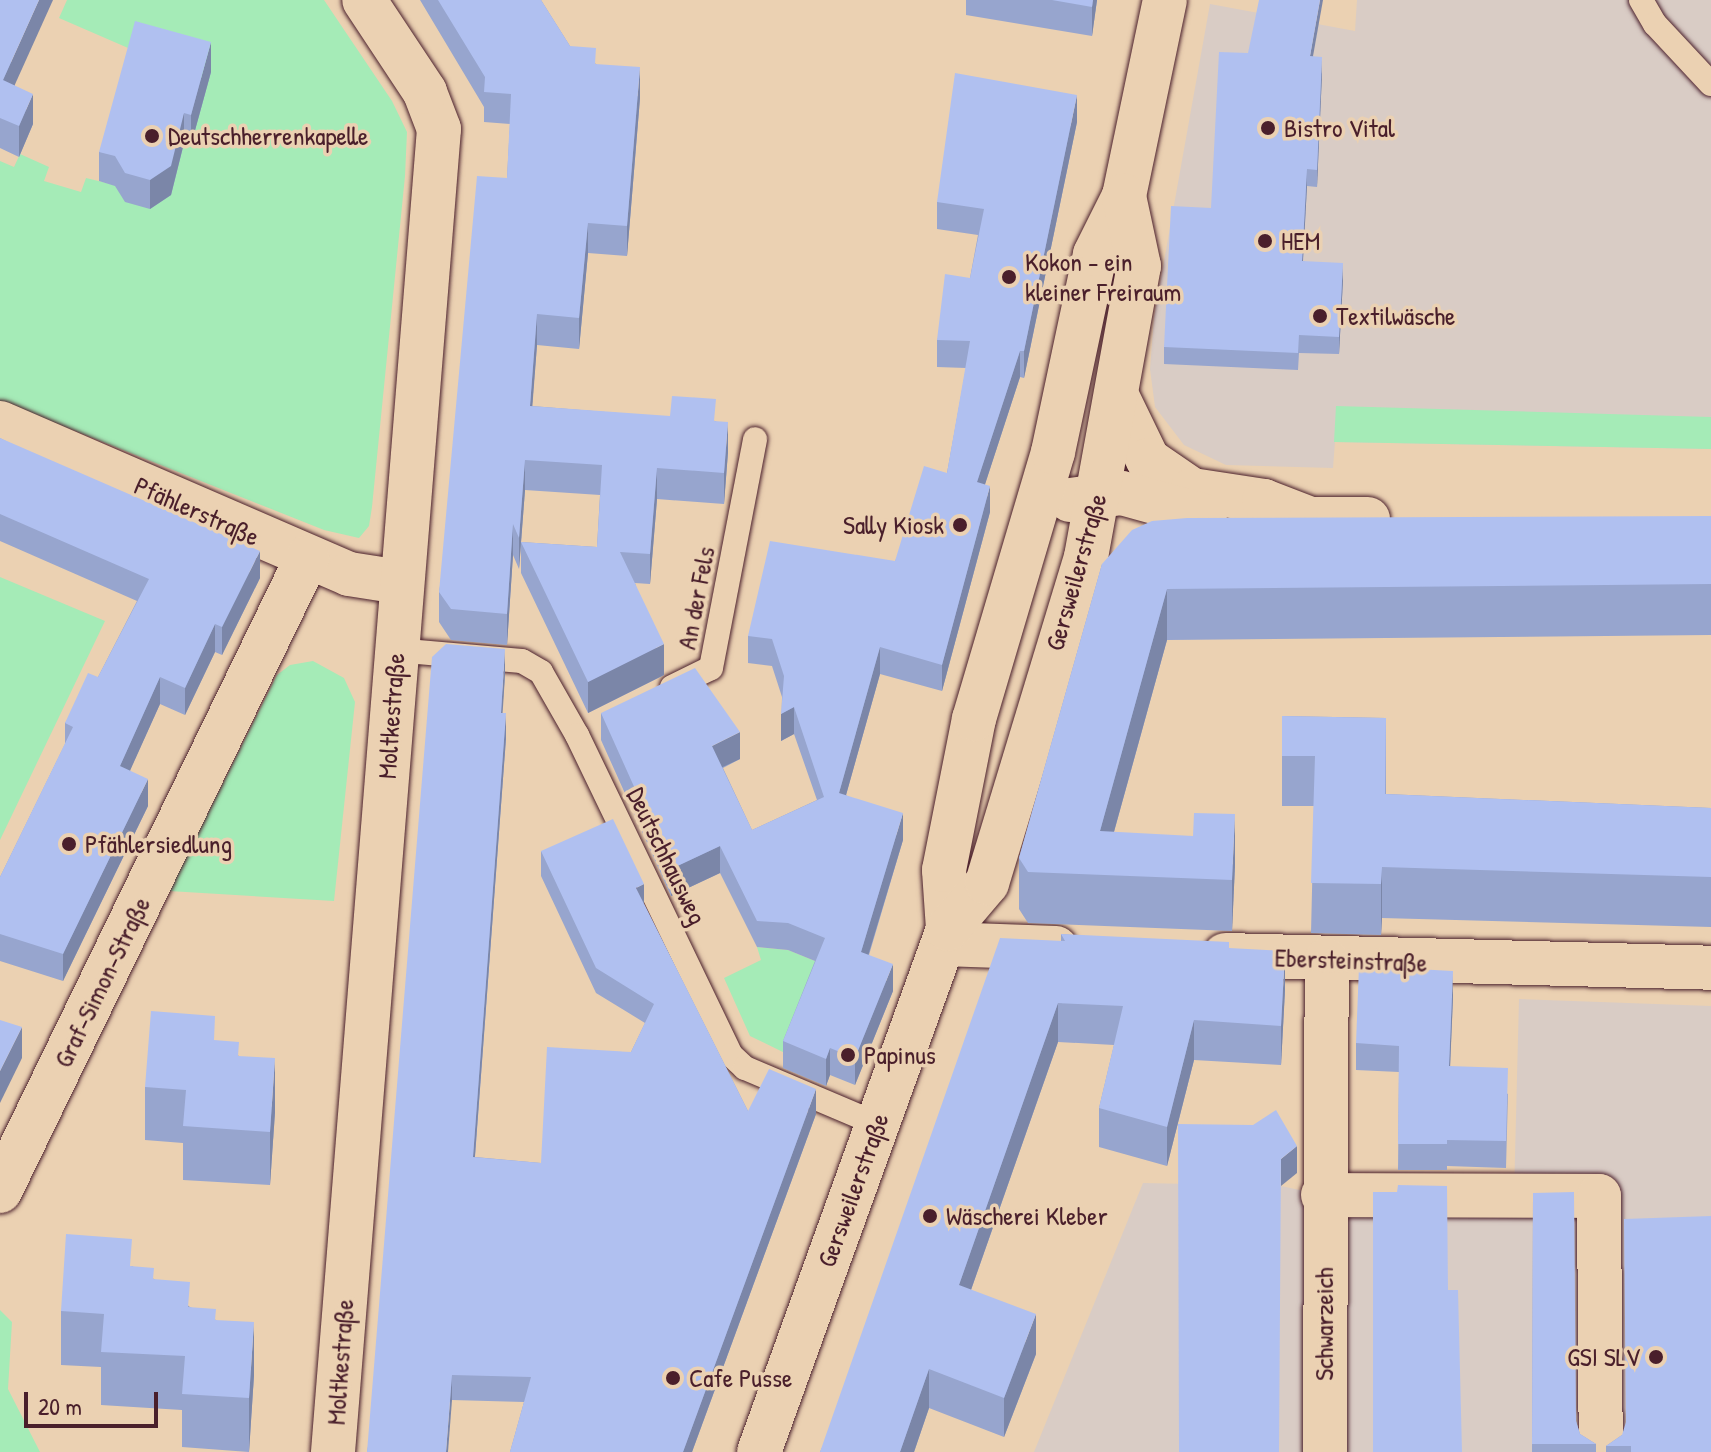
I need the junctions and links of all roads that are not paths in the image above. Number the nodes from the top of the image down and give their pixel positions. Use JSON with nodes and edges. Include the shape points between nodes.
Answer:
{"nodes":[{"id":1,"x":364,"y":0,"type":"edge"},
{"id":2,"x":1165,"y":0,"type":"edge"},
{"id":3,"x":1641,"y":0,"type":"edge"},
{"id":4,"x":1711,"y":84,"type":"edge"},
{"id":5,"x":1124,"y":196,"type":"junction"},
{"id":6,"x":1117,"y":396,"type":"junction"},
{"id":7,"x":0,"y":423,"type":"edge"},
{"id":8,"x":755,"y":439,"type":"dead end"},
{"id":9,"x":1053,"y":452,"type":"junction"},
{"id":10,"x":1311,"y":519,"type":"junction"},
{"id":11,"x":1406,"y":519,"type":"edge"},
{"id":12,"x":1108,"y":522,"type":"junction"},
{"id":13,"x":1024,"y":539,"type":"junction"},
{"id":14,"x":307,"y":558,"type":"junction"},
{"id":15,"x":400,"y":582,"type":"junction"},
{"id":16,"x":395,"y":650,"type":"junction"},
{"id":17,"x":644,"y":702,"type":"edge"},
{"id":18,"x":603,"y":722,"type":"edge"},
{"id":19,"x":577,"y":735,"type":"junction"},
{"id":20,"x":946,"y":936,"type":"junction"},
{"id":21,"x":1099,"y":950,"type":"edge"},
{"id":22,"x":1191,"y":954,"type":"edge"},
{"id":23,"x":1327,"y":960,"type":"junction"},
{"id":24,"x":1711,"y":968,"type":"edge"},
{"id":25,"x":877,"y":1124,"type":"junction"},
{"id":26,"x":0,"y":1191,"type":"edge"},
{"id":27,"x":1323,"y":1195,"type":"junction"},
{"id":28,"x":333,"y":1452,"type":"edge"},
{"id":29,"x":759,"y":1452,"type":"edge"},
{"id":30,"x":1325,"y":1452,"type":"edge"},
{"id":31,"x":1601,"y":1452,"type":"edge"}],
"edges":[{"from":1,"to":15,"type":"street","name":"Moltkestraße","via":[[425,92],[439,129]]},
{"from":2,"to":5,"type":"street","name":"Gersweilerstraße"},
{"from":3,"to":4,"type":"lane","via":[[1655,24]]},
{"from":5,"to":6,"type":"street","name":"Gersweilerstraße","via":[[1139,266]]},
{"from":5,"to":9,"type":"street","name":"Gersweilerstraße","via":[[1095,254]]},
{"from":6,"to":10,"type":"street","via":[[1148,460],[1168,477],[1192,490],[1264,501]]},
{"from":6,"to":12,"type":"street","name":"Gersweilerstraße"},
{"from":7,"to":14,"type":"street","name":"Pfählerstraße"},
{"from":8,"to":17,"type":"lane","name":"An der Fels","via":[[711,668]]},
{"from":9,"to":12,"type":"street"},
{"from":9,"to":13,"type":"street","name":"Gersweilerstraße"},
{"from":10,"to":11,"type":"street"},
{"from":10,"to":12,"type":"street","via":[[1262,541],[1241,542]]},
{"from":10,"to":12,"type":"street","via":[[1188,515],[1122,493]]},
{"from":12,"to":13,"type":"street"},
{"from":12,"to":20,"type":"street","name":"Gersweilerstraße","via":[[987,883]]},
{"from":13,"to":20,"type":"street","name":"Gersweilerstraße","via":[[954,807],[944,870]]},
{"from":14,"to":15,"type":"street","name":"Pfählerstraße","via":[[362,579]]},
{"from":14,"to":26,"type":"street","name":"Graf-Simon-Straße"},
{"from":15,"to":16,"type":"street","name":"Moltkestraße"},
{"from":16,"to":19,"type":"lane","name":"Deutschhausweg","via":[[522,661],[541,672]]},
{"from":16,"to":28,"type":"street","name":"Moltkestraße"},
{"from":18,"to":19,"type":"lane"},
{"from":19,"to":25,"type":"lane","name":"Deutschhausweg","via":[[731,1055],[745,1068]]},
{"from":20,"to":21,"type":"street"},
{"from":20,"to":25,"type":"street","name":"Gersweilerstraße"},
{"from":22,"to":23,"type":"street","name":"Ebersteinstraße"},
{"from":23,"to":24,"type":"street","name":"Ebersteinstraße"},
{"from":23,"to":27,"type":"street","name":"Schwarzeich"},
{"from":25,"to":29,"type":"street","name":"Gersweilerstraße"},
{"from":27,"to":30,"type":"street","name":"Schwarzeich"},
{"from":27,"to":31,"type":"street","via":[[1599,1196]]}]}
